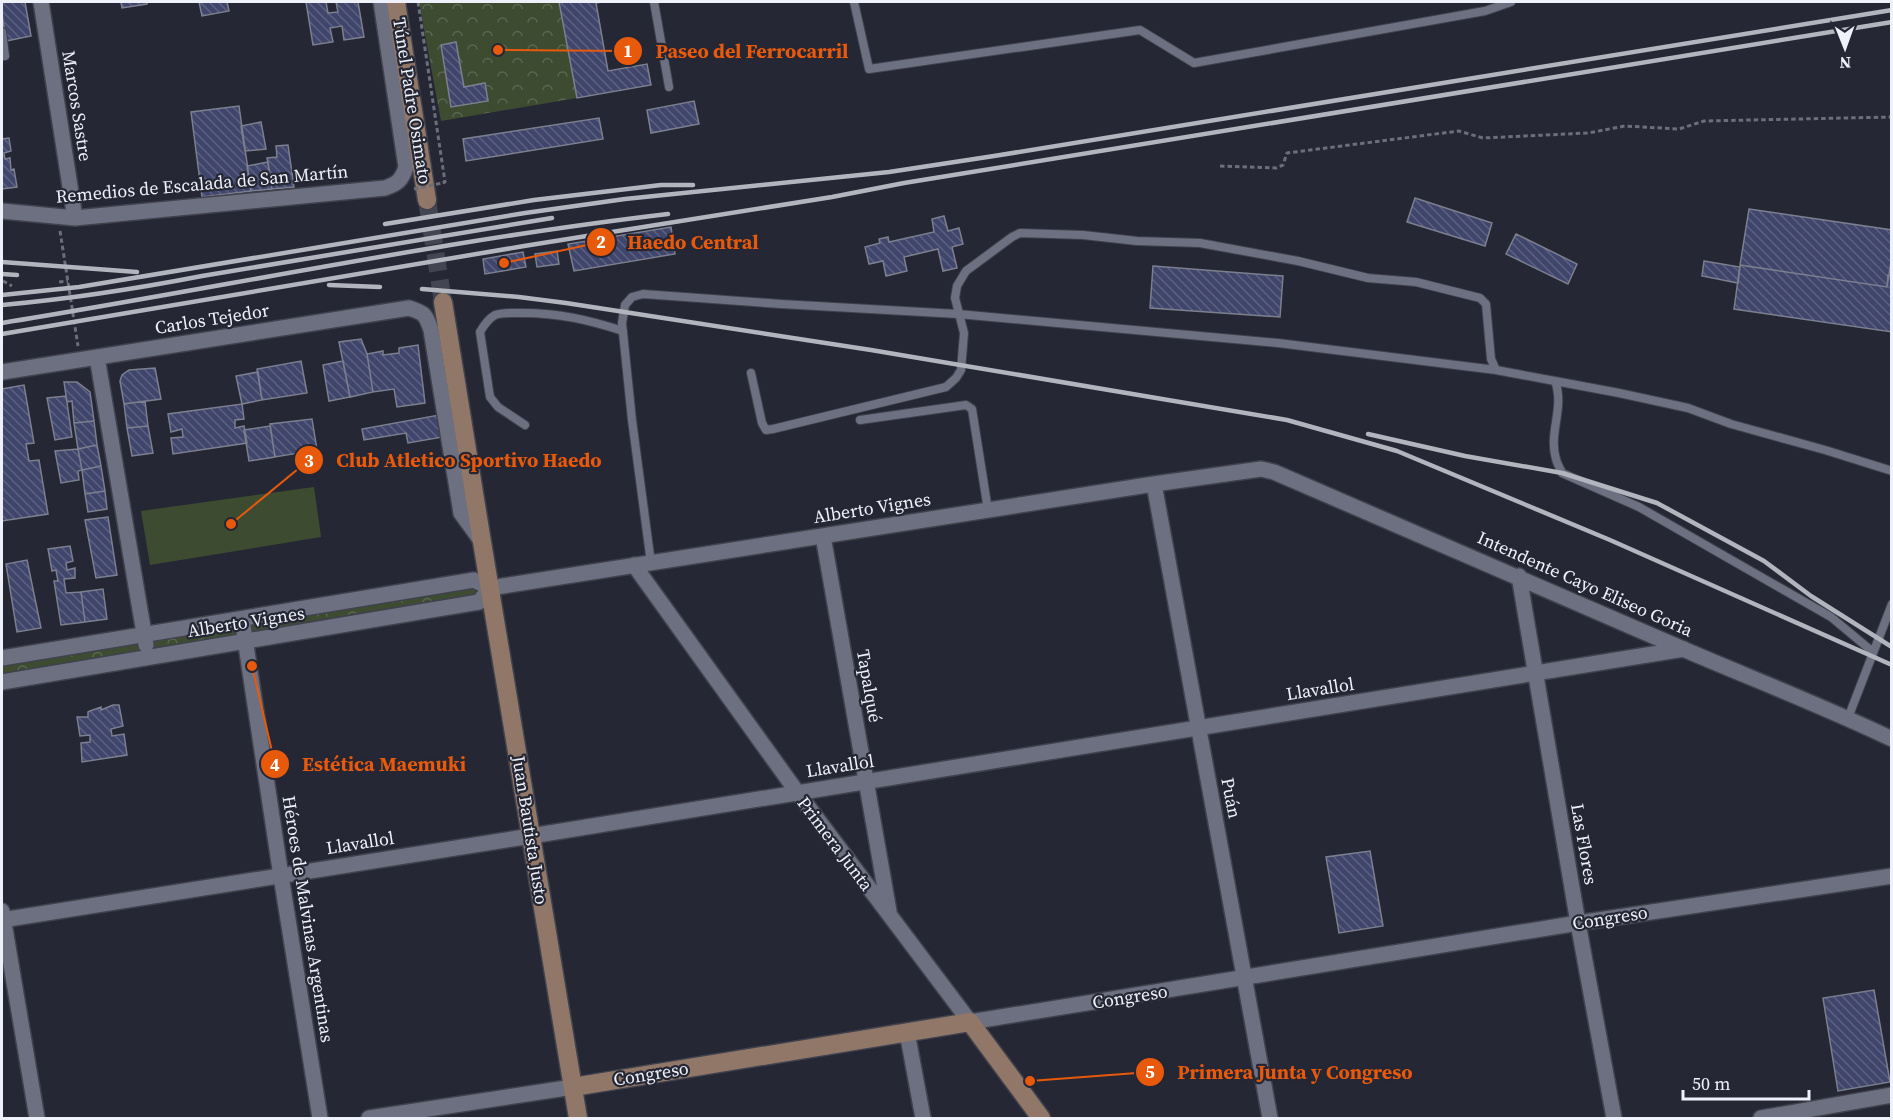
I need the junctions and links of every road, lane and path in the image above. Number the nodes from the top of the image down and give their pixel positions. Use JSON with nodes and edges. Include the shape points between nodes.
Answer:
{"nodes":[{"id":1,"x":41,"y":2,"type":"edge"},
{"id":2,"x":381,"y":2,"type":"edge"},
{"id":3,"x":396,"y":2,"type":"edge"},
{"id":4,"x":418,"y":2,"type":"edge"},
{"id":5,"x":654,"y":2,"type":"edge"},
{"id":6,"x":854,"y":2,"type":"edge"},
{"id":7,"x":1511,"y":2,"type":"edge"},
{"id":8,"x":2,"y":32,"type":"edge"},
{"id":9,"x":2,"y":57,"type":"edge"},
{"id":10,"x":669,"y":87,"type":"dead end"},
{"id":11,"x":1892,"y":117,"type":"edge"},
{"id":12,"x":1220,"y":166,"type":"dead end"},
{"id":13,"x":415,"y":189,"type":"junction"},
{"id":14,"x":2,"y":211,"type":"edge"},
{"id":15,"x":48,"y":216,"type":"junction"},
{"id":16,"x":75,"y":218,"type":"junction"},
{"id":17,"x":3,"y":281,"type":"dead end"},
{"id":18,"x":68,"y":281,"type":"junction"},
{"id":19,"x":59,"y":282,"type":"dead end"},
{"id":20,"x":12,"y":286,"type":"dead end"},
{"id":21,"x":444,"y":302,"type":"tunnel mouth"},
{"id":22,"x":958,"y":314,"type":"junction"},
{"id":23,"x":427,"y":316,"type":"joint"},
{"id":24,"x":623,"y":331,"type":"junction"},
{"id":25,"x":97,"y":357,"type":"junction"},
{"id":26,"x":80,"y":359,"type":"junction"},
{"id":27,"x":1496,"y":370,"type":"junction"},
{"id":28,"x":2,"y":372,"type":"edge"},
{"id":29,"x":751,"y":373,"type":"dead end"},
{"id":30,"x":1555,"y":381,"type":"junction"},
{"id":31,"x":860,"y":420,"type":"dead end"},
{"id":32,"x":525,"y":425,"type":"dead end"},
{"id":33,"x":1261,"y":469,"type":"joint"},
{"id":34,"x":1892,"y":471,"type":"edge"},
{"id":35,"x":1154,"y":484,"type":"junction"},
{"id":36,"x":988,"y":510,"type":"junction"},
{"id":37,"x":823,"y":536,"type":"junction"},
{"id":38,"x":482,"y":542,"type":"junction"},
{"id":39,"x":651,"y":562,"type":"junction"},
{"id":40,"x":634,"y":565,"type":"junction"},
{"id":41,"x":1519,"y":576,"type":"junction"},
{"id":42,"x":490,"y":588,"type":"junction"},
{"id":43,"x":1892,"y":604,"type":"edge"},
{"id":44,"x":242,"y":619,"type":"junction"},
{"id":45,"x":144,"y":636,"type":"junction"},
{"id":46,"x":246,"y":642,"type":"junction"},
{"id":47,"x":1684,"y":649,"type":"junction"},
{"id":48,"x":1873,"y":652,"type":"junction"},
{"id":49,"x":148,"y":657,"type":"junction"},
{"id":50,"x":2,"y":658,"type":"edge"},
{"id":51,"x":1535,"y":673,"type":"junction"},
{"id":52,"x":2,"y":682,"type":"edge"},
{"id":53,"x":1848,"y":718,"type":"junction"},
{"id":54,"x":1198,"y":729,"type":"junction"},
{"id":55,"x":1892,"y":739,"type":"edge"},
{"id":56,"x":866,"y":781,"type":"junction"},
{"id":57,"x":797,"y":792,"type":"junction"},
{"id":58,"x":531,"y":836,"type":"junction"},
{"id":59,"x":281,"y":876,"type":"junction"},
{"id":60,"x":1892,"y":876,"type":"edge"},
{"id":61,"x":889,"y":914,"type":"junction"},
{"id":62,"x":2,"y":917,"type":"edge"},
{"id":63,"x":1578,"y":923,"type":"junction"},
{"id":64,"x":1245,"y":978,"type":"junction"},
{"id":65,"x":970,"y":1022,"type":"junction"},
{"id":66,"x":907,"y":1032,"type":"junction"},
{"id":67,"x":573,"y":1087,"type":"junction"},
{"id":68,"x":1892,"y":1095,"type":"edge"},
{"id":69,"x":37,"y":1119,"type":"edge"},
{"id":70,"x":320,"y":1119,"type":"edge"},
{"id":71,"x":369,"y":1119,"type":"edge"},
{"id":72,"x":578,"y":1119,"type":"edge"},
{"id":73,"x":922,"y":1119,"type":"edge"},
{"id":74,"x":1041,"y":1119,"type":"edge"},
{"id":75,"x":1270,"y":1119,"type":"edge"},
{"id":76,"x":1614,"y":1119,"type":"edge"},
{"id":77,"x":1761,"y":1119,"type":"edge"}],
"edges":[{"from":1,"to":16,"type":"street","name":"Marcos Sastre"},
{"from":2,"to":13,"type":"street","via":[[406,168]]},
{"from":3,"to":13,"type":"street","name":"Túnel Padre Osimato"},
{"from":4,"to":13,"type":"path","bridge":true,"via":[[445,182]]},
{"from":5,"to":10,"type":"lane"},
{"from":6,"to":7,"type":"lane","via":[[869,69],[1140,30],[1194,63],[1485,11]]},
{"from":8,"to":9,"type":"lane"},
{"from":11,"to":12,"type":"path","via":[[1704,121],[1679,129],[1625,126],[1588,134],[1483,138],[1459,131],[1287,153],[1283,165],[1276,168]]},
{"from":13,"to":16,"type":"street","name":"Remedios de Escalada de San Martín","via":[[395,184]]},
{"from":14,"to":15,"type":"street","name":"Remedios de Escalada de San Martín"},
{"from":15,"to":16,"type":"street","name":"Remedios de Escalada de San Martín"},
{"from":15,"to":18,"type":"path","via":[[49,231],[61,231]]},
{"from":17,"to":20,"type":"path"},
{"from":18,"to":19,"type":"path"},
{"from":18,"to":26,"type":"path"},
{"from":21,"to":38,"type":"street","name":"Juan Bautista Justo"},
{"from":22,"to":24,"type":"lane","via":[[643,294],[626,305]]},
{"from":22,"to":27,"type":"lane","via":[[1278,343]]},
{"from":22,"to":27,"type":"lane","via":[[957,285],[966,271],[1020,233],[1200,243],[1368,278],[1416,282],[1480,298],[1486,304],[1491,359]]},
{"from":22,"to":29,"type":"lane","via":[[964,333],[961,370],[946,387],[766,430]]},
{"from":23,"to":25,"type":"street","name":"Carlos Tejedor","via":[[409,308]]},
{"from":23,"to":38,"type":"street","name":"Juan Bautista Justo","via":[[461,513]]},
{"from":24,"to":32,"type":"lane","via":[[550,313],[497,314],[489,320],[480,332],[490,397],[498,408]]},
{"from":24,"to":39,"type":"lane"},
{"from":25,"to":26,"type":"street","name":"Carlos Tejedor"},
{"from":25,"to":45,"type":"street"},
{"from":26,"to":28,"type":"street","name":"Carlos Tejedor"},
{"from":27,"to":30,"type":"lane"},
{"from":30,"to":34,"type":"lane","via":[[1688,408]]},
{"from":30,"to":48,"type":"lane","via":[[1560,393],[1554,445],[1562,472],[1639,507],[1780,588],[1831,618]]},
{"from":31,"to":36,"type":"lane","via":[[966,405],[972,409]]},
{"from":33,"to":35,"type":"street","name":"Alberto Vignes"},
{"from":33,"to":41,"type":"street","name":"Intendente Cayo Eliseo Goria"},
{"from":35,"to":36,"type":"street","name":"Alberto Vignes"},
{"from":35,"to":54,"type":"street","name":"Puán"},
{"from":36,"to":37,"type":"street","name":"Alberto Vignes"},
{"from":37,"to":39,"type":"street","name":"Alberto Vignes"},
{"from":37,"to":56,"type":"street","name":"Tapalqué"},
{"from":38,"to":42,"type":"street","name":"Juan Bautista Justo"},
{"from":39,"to":40,"type":"street","name":"Alberto Vignes"},
{"from":40,"to":42,"type":"street","name":"Alberto Vignes"},
{"from":40,"to":57,"type":"street","name":"Primera Junta"},
{"from":41,"to":47,"type":"street","name":"Intendente Cayo Eliseo Goria"},
{"from":41,"to":51,"type":"street","name":"Las Flores"},
{"from":42,"to":44,"type":"street","name":"Alberto Vignes","via":[[474,580]]},
{"from":42,"to":46,"type":"street","name":"Alberto Vignes","via":[[479,602]]},
{"from":42,"to":58,"type":"street","name":"Juan Bautista Justo"},
{"from":43,"to":48,"type":"lane"},
{"from":44,"to":45,"type":"street","name":"Alberto Vignes"},
{"from":44,"to":46,"type":"street","name":"Héroes de Malvinas Argentinas"},
{"from":45,"to":49,"type":"street"},
{"from":45,"to":50,"type":"street","name":"Alberto Vignes"},
{"from":46,"to":49,"type":"street","name":"Alberto Vignes"},
{"from":46,"to":59,"type":"street","name":"Héroes de Malvinas Argentinas"},
{"from":47,"to":51,"type":"street","name":"Llavallol"},
{"from":47,"to":53,"type":"street","name":"Intendente Cayo Eliseo Goria"},
{"from":48,"to":53,"type":"lane"},
{"from":49,"to":52,"type":"street","name":"Alberto Vignes"},
{"from":51,"to":54,"type":"street","name":"Llavallol"},
{"from":51,"to":63,"type":"street","name":"Las Flores"},
{"from":53,"to":55,"type":"street","name":"Intendente Cayo Eliseo Goria"},
{"from":54,"to":56,"type":"street","name":"Llavallol"},
{"from":54,"to":64,"type":"street","name":"Puán"},
{"from":56,"to":57,"type":"street","name":"Llavallol"},
{"from":56,"to":61,"type":"street","name":"Tapalqué"},
{"from":57,"to":58,"type":"street","name":"Llavallol"},
{"from":57,"to":61,"type":"street","name":"Primera Junta"},
{"from":58,"to":59,"type":"street","name":"Llavallol"},
{"from":58,"to":67,"type":"street","name":"Juan Bautista Justo"},
{"from":59,"to":62,"type":"street","name":"Llavallol"},
{"from":59,"to":70,"type":"street","name":"Héroes de Malvinas Argentinas"},
{"from":60,"to":63,"type":"street","name":"Congreso"},
{"from":61,"to":65,"type":"street","name":"Primera Junta"},
{"from":62,"to":69,"type":"street"},
{"from":63,"to":64,"type":"street","name":"Congreso"},
{"from":63,"to":76,"type":"street","name":"Las Flores"},
{"from":64,"to":65,"type":"street","name":"Congreso"},
{"from":64,"to":75,"type":"street","name":"Puán"},
{"from":65,"to":66,"type":"street","name":"Congreso"},
{"from":65,"to":74,"type":"street","name":"Primera Junta"},
{"from":66,"to":67,"type":"street","name":"Congreso"},
{"from":66,"to":73,"type":"street"},
{"from":67,"to":71,"type":"street","name":"Congreso"},
{"from":67,"to":72,"type":"street","name":"Juan Bautista Justo"},
{"from":68,"to":77,"type":"street"}]}
